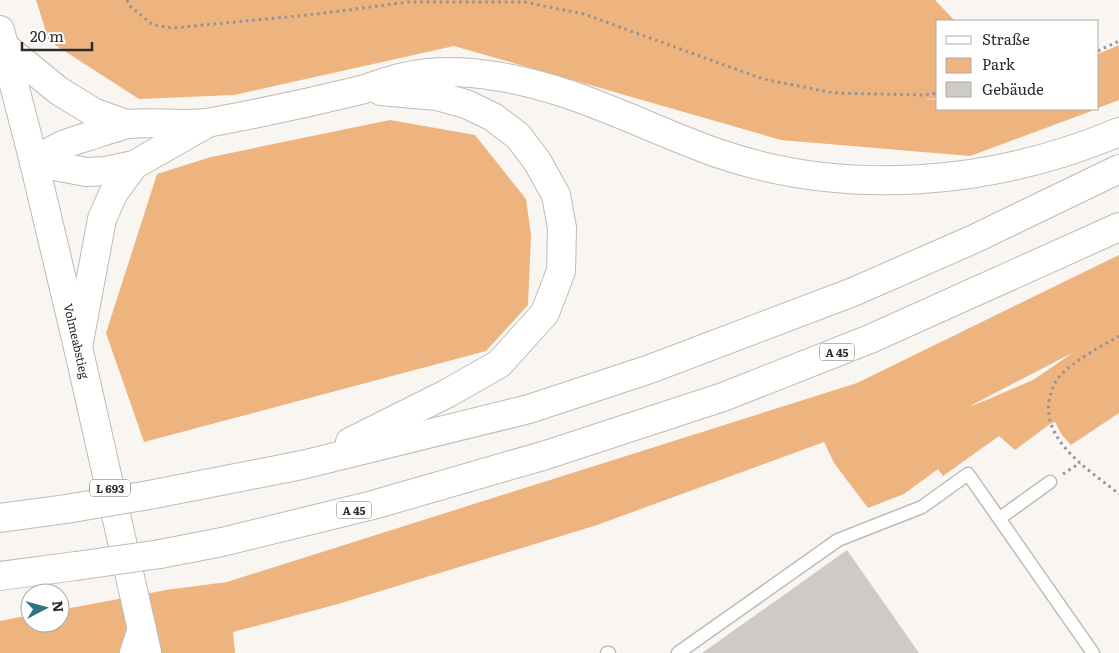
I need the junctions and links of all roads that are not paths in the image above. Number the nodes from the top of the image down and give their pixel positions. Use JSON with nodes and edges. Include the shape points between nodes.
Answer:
{"nodes":[{"id":1,"x":2,"y":39,"type":"edge"},
{"id":2,"x":362,"y":90,"type":"junction"},
{"id":3,"x":208,"y":123,"type":"junction"},
{"id":4,"x":126,"y":124,"type":"junction"},
{"id":5,"x":1119,"y":132,"type":"edge"},
{"id":6,"x":34,"y":162,"type":"junction"},
{"id":7,"x":134,"y":165,"type":"junction"},
{"id":8,"x":1119,"y":169,"type":"edge"},
{"id":9,"x":1119,"y":227,"type":"edge"},
{"id":10,"x":78,"y":347,"type":"junction"},
{"id":11,"x":302,"y":465,"type":"junction"},
{"id":12,"x":1050,"y":482,"type":"dead end"},
{"id":13,"x":0,"y":518,"type":"edge"},
{"id":14,"x":1000,"y":518,"type":"junction"},
{"id":15,"x":0,"y":576,"type":"edge"},
{"id":16,"x":141,"y":645,"type":"edge"},
{"id":17,"x":678,"y":653,"type":"edge"},
{"id":18,"x":1094,"y":653,"type":"edge"}],
"edges":[{"from":1,"to":4,"type":"main road","via":[[59,91],[95,113]]},
{"from":1,"to":6,"type":"main road","name":"Volmeabstieg","number":"L 693"},
{"from":2,"to":3,"type":"main road"},
{"from":2,"to":5,"type":"main road","via":[[405,76],[446,72],[487,75],[529,83],[583,100],[718,153],[769,168],[823,178],[870,181],[927,179],[983,172],[1046,157]]},
{"from":2,"to":11,"type":"main road","via":[[437,96],[466,104],[493,117],[518,136],[538,161],[556,195],[562,228],[561,271],[545,314],[499,364],[448,393]]},
{"from":3,"to":4,"type":"main road"},
{"from":3,"to":7,"type":"main road"},
{"from":4,"to":6,"type":"main road","via":[[66,143]]},
{"from":6,"to":7,"type":"main road","via":[[86,172]]},
{"from":6,"to":10,"type":"main road","name":"Volmeabstieg","number":"L 693"},
{"from":7,"to":10,"type":"main road","via":[[113,194],[102,219]]},
{"from":8,"to":11,"type":"main road","via":[[974,239],[853,292],[650,369],[529,408]]},
{"from":9,"to":15,"type":"main road","number":"A 45","bridge":true,"via":[[870,339],[723,397],[546,456],[373,505],[222,542]]},
{"from":10,"to":16,"type":"main road","name":"Volmeabstieg","number":"L 693"},
{"from":11,"to":13,"type":"main road","bridge":true,"via":[[149,496]]},
{"from":12,"to":14,"type":"lane"},
{"from":14,"to":17,"type":"lane","via":[[968,474],[922,507],[838,540]]},
{"from":14,"to":18,"type":"lane"}]}
